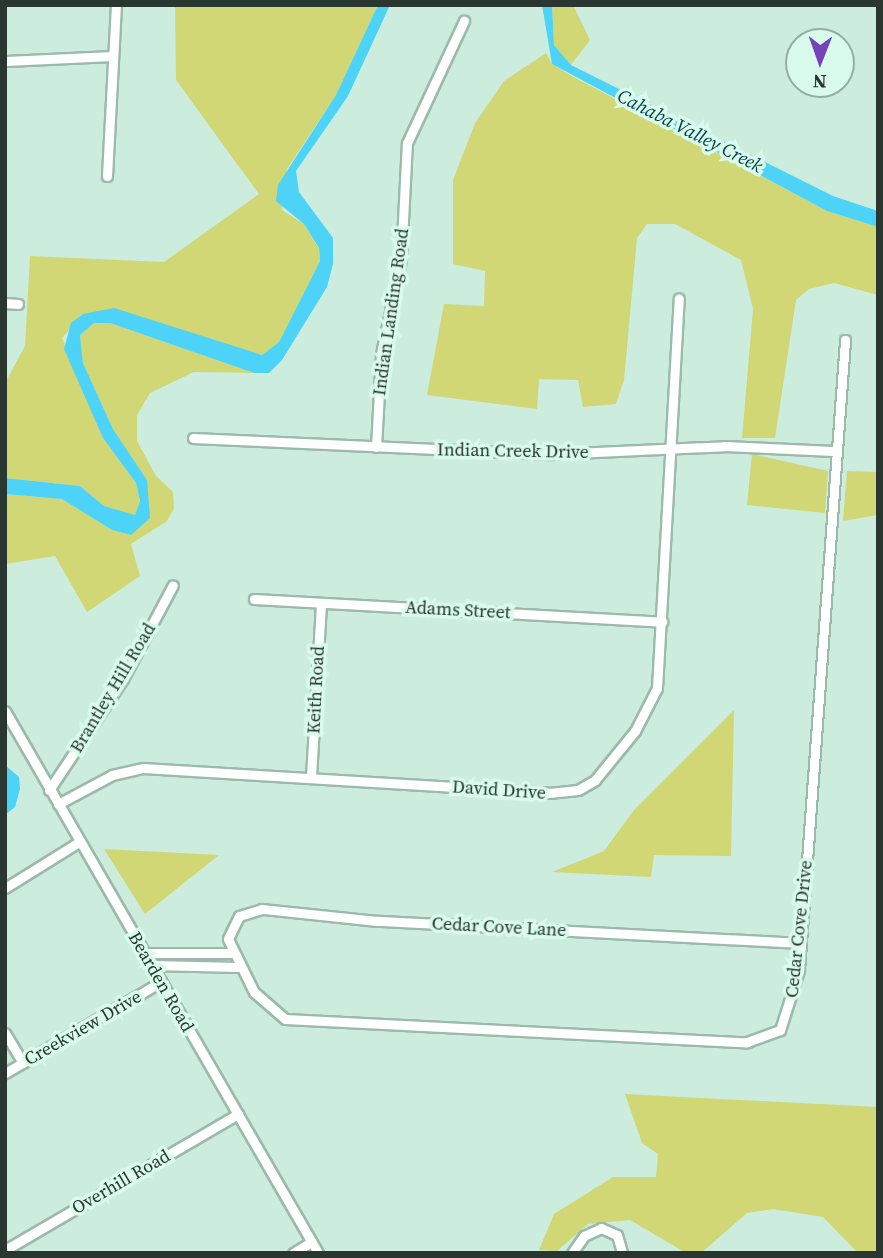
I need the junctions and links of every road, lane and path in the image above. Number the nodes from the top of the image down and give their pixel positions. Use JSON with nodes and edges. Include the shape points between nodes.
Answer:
{"nodes":[{"id":1,"x":116,"y":5,"type":"edge"},
{"id":2,"x":464,"y":21,"type":"dead end"},
{"id":3,"x":113,"y":56,"type":"junction"},
{"id":4,"x":5,"y":61,"type":"edge"},
{"id":5,"x":107,"y":176,"type":"dead end"},
{"id":6,"x":679,"y":299,"type":"dead end"},
{"id":7,"x":5,"y":303,"type":"edge"},
{"id":8,"x":18,"y":304,"type":"dead end"},
{"id":9,"x":845,"y":340,"type":"dead end"},
{"id":10,"x":193,"y":438,"type":"dead end"},
{"id":11,"x":376,"y":447,"type":"junction"},
{"id":12,"x":672,"y":449,"type":"junction"},
{"id":13,"x":833,"y":451,"type":"junction"},
{"id":14,"x":173,"y":585,"type":"dead end"},
{"id":15,"x":254,"y":600,"type":"dead end"},
{"id":16,"x":321,"y":604,"type":"junction"},
{"id":17,"x":662,"y":622,"type":"junction"},
{"id":18,"x":5,"y":711,"type":"edge"},
{"id":19,"x":311,"y":777,"type":"junction"},
{"id":20,"x":49,"y":790,"type":"junction"},
{"id":21,"x":58,"y":804,"type":"junction"},
{"id":22,"x":79,"y":842,"type":"junction"},
{"id":23,"x":5,"y":888,"type":"edge"},
{"id":24,"x":801,"y":943,"type":"junction"},
{"id":25,"x":144,"y":953,"type":"junction"},
{"id":26,"x":232,"y":953,"type":"junction"},
{"id":27,"x":151,"y":965,"type":"junction"},
{"id":28,"x":239,"y":967,"type":"junction"},
{"id":29,"x":161,"y":982,"type":"junction"},
{"id":30,"x":5,"y":1033,"type":"edge"},
{"id":31,"x":23,"y":1063,"type":"junction"},
{"id":32,"x":5,"y":1073,"type":"edge"},
{"id":33,"x":238,"y":1114,"type":"junction"},
{"id":34,"x":312,"y":1242,"type":"junction"},
{"id":35,"x":5,"y":1250,"type":"edge"},
{"id":36,"x":293,"y":1253,"type":"edge"},
{"id":37,"x":318,"y":1253,"type":"edge"},
{"id":38,"x":572,"y":1253,"type":"edge"},
{"id":39,"x":622,"y":1253,"type":"edge"}],
"edges":[{"from":1,"to":3,"type":"street"},
{"from":2,"to":11,"type":"street","name":"Indian Landing Road","via":[[407,143],[401,260],[381,354]]},
{"from":3,"to":4,"type":"street"},
{"from":3,"to":5,"type":"street"},
{"from":6,"to":12,"type":"street","name":"David Drive"},
{"from":7,"to":8,"type":"street"},
{"from":9,"to":13,"type":"street","name":"Cedar Cove Drive"},
{"from":10,"to":11,"type":"street","name":"Indian Creek Drive"},
{"from":11,"to":12,"type":"street","name":"Indian Creek Drive","via":[[552,454]]},
{"from":12,"to":13,"type":"street","name":"Indian Creek Drive"},
{"from":12,"to":17,"type":"street","name":"David Drive"},
{"from":13,"to":24,"type":"street","name":"Cedar Cove Drive"},
{"from":14,"to":20,"type":"street","name":"Brantley Hill Road","via":[[123,679]]},
{"from":15,"to":16,"type":"street","name":"Adams Street"},
{"from":16,"to":17,"type":"street","name":"Adams Street"},
{"from":16,"to":19,"type":"street","name":"Keith Road"},
{"from":17,"to":19,"type":"street","name":"David Drive","via":[[657,688],[649,709],[605,771],[585,787],[549,793]]},
{"from":18,"to":20,"type":"street","name":"Bearden Road"},
{"from":19,"to":21,"type":"street","name":"David Drive","via":[[143,768],[112,775]]},
{"from":20,"to":21,"type":"street","name":"Bearden Road"},
{"from":21,"to":22,"type":"street","name":"Bearden Road"},
{"from":22,"to":23,"type":"street"},
{"from":22,"to":25,"type":"street","name":"Bearden Road"},
{"from":24,"to":26,"type":"street","name":"Cedar Cove Lane","via":[[377,921],[262,909],[235,920],[228,939]]},
{"from":24,"to":28,"type":"street","name":"Cedar Cove Drive","via":[[786,1022],[771,1037],[747,1042],[285,1019],[261,1002]]},
{"from":25,"to":26,"type":"street"},
{"from":25,"to":27,"type":"street","name":"Bearden Road"},
{"from":26,"to":28,"type":"street","name":"Cedar Cove Drive"},
{"from":27,"to":28,"type":"street"},
{"from":27,"to":29,"type":"street","name":"Bearden Road"},
{"from":29,"to":31,"type":"street","name":"Creekview Drive"},
{"from":29,"to":33,"type":"street","name":"Bearden Road"},
{"from":30,"to":31,"type":"street"},
{"from":31,"to":32,"type":"street","name":"Creekview Drive"},
{"from":33,"to":34,"type":"street","name":"Bearden Road"},
{"from":33,"to":35,"type":"street","name":"Overhill Road"},
{"from":34,"to":36,"type":"street"},
{"from":34,"to":37,"type":"street","name":"Bearden Road"},
{"from":38,"to":39,"type":"street","via":[[584,1236],[601,1228],[617,1235]]}]}
